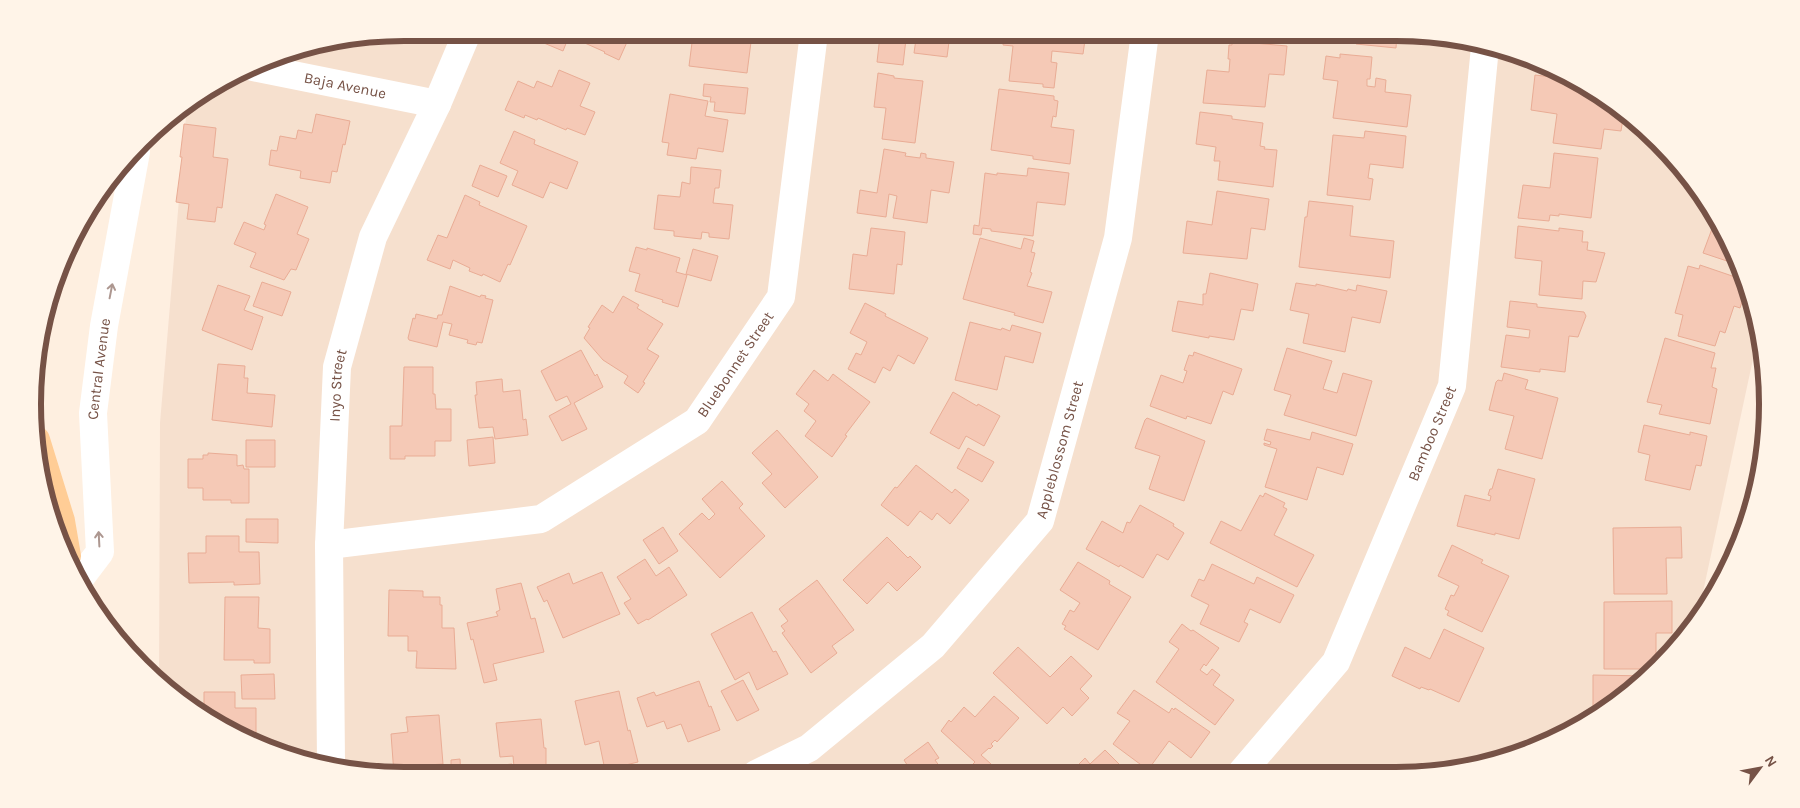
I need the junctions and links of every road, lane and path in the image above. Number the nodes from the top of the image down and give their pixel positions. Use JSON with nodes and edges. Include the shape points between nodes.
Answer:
{"nodes":[{"id":1,"x":463,"y":41,"type":"edge"},
{"id":2,"x":813,"y":41,"type":"edge"},
{"id":3,"x":1144,"y":41,"type":"edge"},
{"id":4,"x":1484,"y":53,"type":"edge"},
{"id":5,"x":264,"y":69,"type":"edge"},
{"id":6,"x":437,"y":104,"type":"junction"},
{"id":7,"x":134,"y":161,"type":"edge"},
{"id":8,"x":329,"y":545,"type":"junction"},
{"id":9,"x":84,"y":573,"type":"edge"},
{"id":10,"x":331,"y":759,"type":"edge"},
{"id":11,"x":770,"y":767,"type":"edge"},
{"id":12,"x":1246,"y":767,"type":"edge"}],
"edges":[{"from":1,"to":6,"type":"street","name":"Inyo Street"},
{"from":2,"to":8,"type":"street","name":"Bluebonnet Street","via":[[780,297],[697,421],[541,519]]},
{"from":3,"to":11,"type":"street","name":"Appleblossom Street","via":[[1118,238],[1040,521],[934,646],[809,748]]},
{"from":4,"to":12,"type":"street","name":"Bamboo Street","via":[[1452,386],[1336,662]]},
{"from":5,"to":6,"type":"street","name":"Baja Avenue"},
{"from":6,"to":8,"type":"street","name":"Inyo Street","via":[[372,237],[336,367]]},
{"from":9,"to":7,"type":"street","name":"Central Avenue","one_way":true,"via":[[100,552],[93,413],[104,326]]},
{"from":8,"to":10,"type":"street","name":"Inyo Street"}]}
